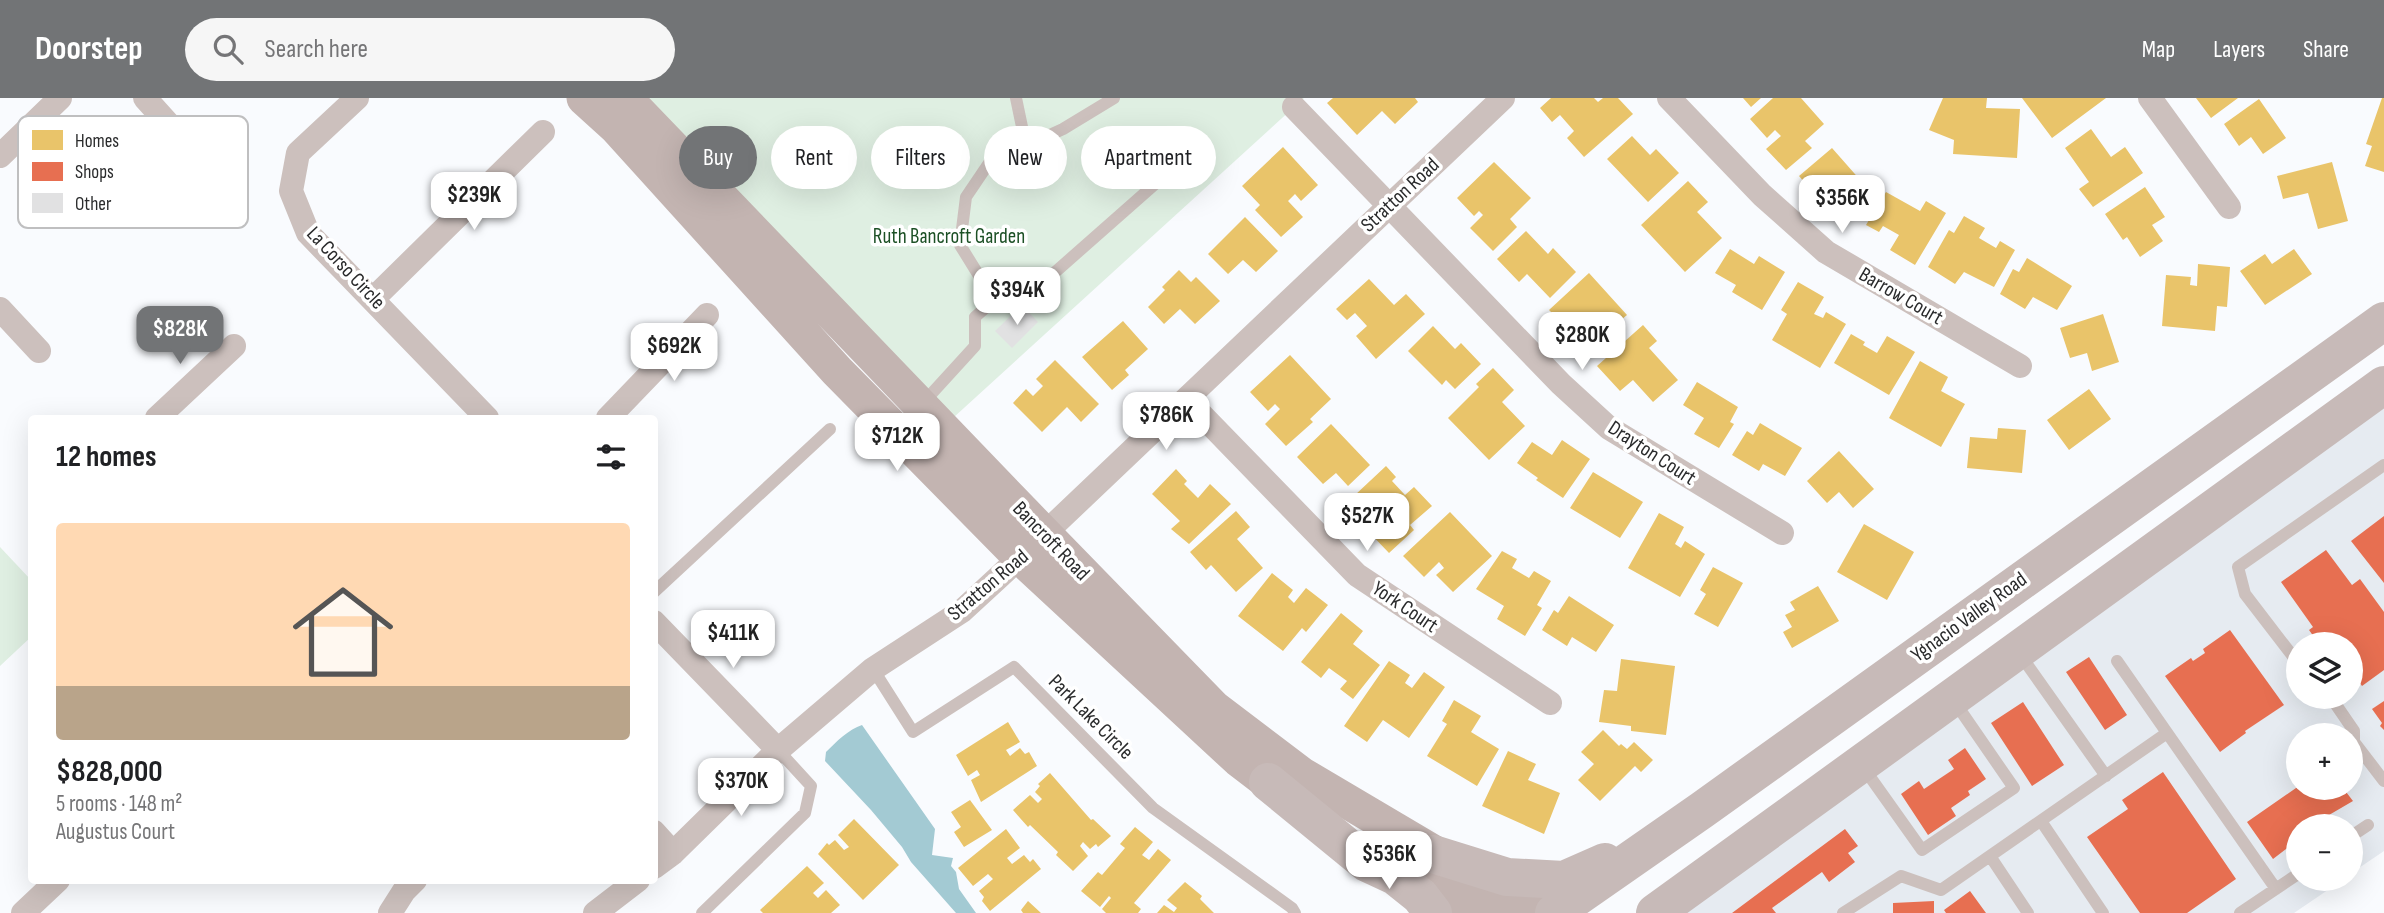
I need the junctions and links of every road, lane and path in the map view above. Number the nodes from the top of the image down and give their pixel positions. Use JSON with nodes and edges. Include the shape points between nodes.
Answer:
{"nodes":[{"id":1,"x":60,"y":98,"type":"edge"},
{"id":2,"x":145,"y":98,"type":"edge"},
{"id":3,"x":584,"y":98,"type":"edge"},
{"id":4,"x":625,"y":98,"type":"edge"},
{"id":5,"x":1016,"y":98,"type":"edge"},
{"id":6,"x":1114,"y":98,"type":"edge"},
{"id":7,"x":1503,"y":98,"type":"edge"},
{"id":8,"x":1669,"y":98,"type":"edge"},
{"id":9,"x":2150,"y":98,"type":"edge"},
{"id":10,"x":351,"y":100,"type":"edge"},
{"id":11,"x":1294,"y":107,"type":"dead end"},
{"id":12,"x":41,"y":116,"type":"edge"},
{"id":13,"x":161,"y":116,"type":"edge"},
{"id":14,"x":1022,"y":126,"type":"edge"},
{"id":15,"x":1067,"y":127,"type":"edge"},
{"id":16,"x":543,"y":132,"type":"dead end"},
{"id":17,"x":18,"y":139,"type":"edge"},
{"id":18,"x":0,"y":156,"type":"edge"},
{"id":19,"x":984,"y":170,"type":"edge"},
{"id":20,"x":1149,"y":189,"type":"edge"},
{"id":21,"x":1389,"y":205,"type":"junction"},
{"id":22,"x":2229,"y":207,"type":"dead end"},
{"id":23,"x":373,"y":299,"type":"junction"},
{"id":24,"x":994,"y":300,"type":"junction"},
{"id":25,"x":0,"y":309,"type":"edge"},
{"id":26,"x":707,"y":315,"type":"dead end"},
{"id":27,"x":2384,"y":321,"type":"edge"},
{"id":28,"x":234,"y":346,"type":"dead end"},
{"id":29,"x":40,"y":351,"type":"dead end"},
{"id":30,"x":2020,"y":366,"type":"dead end"},
{"id":31,"x":2384,"y":385,"type":"edge"},
{"id":32,"x":1187,"y":400,"type":"junction"},
{"id":33,"x":920,"y":405,"type":"junction"},
{"id":34,"x":160,"y":415,"type":"edge"},
{"id":35,"x":484,"y":415,"type":"edge"},
{"id":36,"x":611,"y":415,"type":"edge"},
{"id":37,"x":830,"y":429,"type":"dead end"},
{"id":38,"x":2384,"y":465,"type":"edge"},
{"id":39,"x":1782,"y":533,"type":"dead end"},
{"id":40,"x":1033,"y":547,"type":"junction"},
{"id":41,"x":658,"y":588,"type":"edge"},
{"id":42,"x":658,"y":626,"type":"edge"},
{"id":43,"x":2286,"y":647,"type":"edge"},
{"id":44,"x":2017,"y":651,"type":"junction"},
{"id":45,"x":2117,"y":661,"type":"dead end"},
{"id":46,"x":873,"y":669,"type":"junction"},
{"id":47,"x":1952,"y":698,"type":"junction"},
{"id":48,"x":1550,"y":703,"type":"dead end"},
{"id":49,"x":2339,"y":709,"type":"edge"},
{"id":50,"x":2167,"y":733,"type":"junction"},
{"id":51,"x":778,"y":750,"type":"junction"},
{"id":52,"x":1861,"y":764,"type":"junction"},
{"id":53,"x":2106,"y":776,"type":"junction"},
{"id":54,"x":2384,"y":780,"type":"edge"},
{"id":55,"x":1268,"y":782,"type":"junction"},
{"id":56,"x":1702,"y":810,"type":"junction"},
{"id":57,"x":2041,"y":821,"type":"junction"},
{"id":58,"x":2368,"y":825,"type":"dead end"},
{"id":59,"x":2363,"y":828,"type":"edge"},
{"id":60,"x":658,"y":843,"type":"edge"},
{"id":61,"x":1433,"y":854,"type":"junction"},
{"id":62,"x":1990,"y":856,"type":"junction"},
{"id":63,"x":664,"y":860,"type":"edge"},
{"id":64,"x":2286,"y":882,"type":"edge"},
{"id":65,"x":54,"y":884,"type":"edge"},
{"id":66,"x":411,"y":884,"type":"edge"},
{"id":67,"x":633,"y":884,"type":"edge"},
{"id":68,"x":2276,"y":889,"type":"junction"},
{"id":69,"x":1686,"y":899,"type":"edge"},
{"id":70,"x":23,"y":913,"type":"edge"},
{"id":71,"x":390,"y":913,"type":"edge"},
{"id":72,"x":595,"y":913,"type":"edge"},
{"id":73,"x":702,"y":913,"type":"edge"},
{"id":74,"x":1295,"y":913,"type":"edge"},
{"id":75,"x":1433,"y":913,"type":"edge"},
{"id":76,"x":1485,"y":913,"type":"edge"},
{"id":77,"x":1536,"y":913,"type":"edge"},
{"id":78,"x":1554,"y":913,"type":"edge"},
{"id":79,"x":1656,"y":913,"type":"edge"},
{"id":80,"x":1843,"y":913,"type":"edge"},
{"id":81,"x":2028,"y":913,"type":"edge"},
{"id":82,"x":2103,"y":913,"type":"edge"},
{"id":83,"x":2240,"y":913,"type":"edge"}],
"edges":[{"from":1,"to":12,"type":"street"},
{"from":2,"to":13,"type":"street"},
{"from":3,"to":40,"type":"main road","name":"Bancroft Road","via":[[837,371]]},
{"from":4,"to":33,"type":"main road","name":"Bancroft Road"},
{"from":5,"to":14,"type":"lane"},
{"from":6,"to":15,"type":"lane"},
{"from":7,"to":21,"type":"street","name":"Stratton Road"},
{"from":8,"to":30,"type":"street","name":"Barrow Court","via":[[1762,195],[1826,252]]},
{"from":9,"to":22,"type":"street"},
{"from":10,"to":23,"type":"street","name":"La Corso Circle","via":[[298,153],[291,191],[308,233]]},
{"from":11,"to":21,"type":"street","name":"Drayton Court"},
{"from":16,"to":23,"type":"street"},
{"from":17,"to":18,"type":"street"},
{"from":19,"to":24,"type":"lane","via":[[966,197],[960,245]]},
{"from":20,"to":24,"type":"lane","via":[[1053,274],[1007,289]]},
{"from":21,"to":32,"type":"street","name":"Stratton Road"},
{"from":21,"to":39,"type":"street","name":"Drayton Court","via":[[1609,428]]},
{"from":23,"to":35,"type":"street","name":"La Corso Circle"},
{"from":24,"to":33,"type":"lane","via":[[975,317],[975,346]]},
{"from":25,"to":29,"type":"street"},
{"from":26,"to":36,"type":"street"},
{"from":27,"to":56,"type":"highway","name":"Ygnacio Valley Road"},
{"from":28,"to":34,"type":"street"},
{"from":31,"to":44,"type":"highway"},
{"from":32,"to":40,"type":"street","name":"Stratton Road"},
{"from":32,"to":48,"type":"street","name":"York Court","via":[[1357,575]]},
{"from":33,"to":40,"type":"main road","name":"Bancroft Road"},
{"from":37,"to":41,"type":"lane"},
{"from":38,"to":43,"type":"lane","via":[[2238,567],[2245,594]]},
{"from":40,"to":46,"type":"street","name":"Stratton Road","via":[[962,611]]},
{"from":40,"to":55,"type":"main road","name":"Bancroft Road","via":[[1238,758]]},
{"from":40,"to":61,"type":"main road","name":"Bancroft Road","via":[[1214,708],[1301,774]]},
{"from":42,"to":51,"type":"street"},
{"from":44,"to":47,"type":"highway"},
{"from":44,"to":53,"type":"lane"},
{"from":45,"to":50,"type":"lane"},
{"from":46,"to":51,"type":"street","name":"Stratton Road"},
{"from":46,"to":74,"type":"lane","name":"Park Lake Circle","via":[[913,732],[1014,667],[1153,808]]},
{"from":47,"to":52,"type":"highway"},
{"from":47,"to":52,"type":"lane","via":[[2014,788],[1922,850]]},
{"from":49,"to":54,"type":"lane","via":[[2354,731],[2354,742]]},
{"from":50,"to":53,"type":"lane"},
{"from":50,"to":68,"type":"lane"},
{"from":51,"to":63,"type":"street","name":"Stratton Road"},
{"from":51,"to":73,"type":"lane","via":[[811,786],[805,813]]},
{"from":52,"to":69,"type":"highway"},
{"from":53,"to":57,"type":"lane"},
{"from":55,"to":75,"type":"highway","via":[[1367,863],[1404,883]]},
{"from":55,"to":76,"type":"main road","name":"Bancroft Road"},
{"from":56,"to":61,"type":"highway","via":[[1646,834],[1604,862],[1564,880],[1507,877]]},
{"from":56,"to":78,"type":"highway","name":"Ygnacio Valley Road"},
{"from":57,"to":62,"type":"lane"},
{"from":57,"to":82,"type":"lane"},
{"from":58,"to":59,"type":"lane"},
{"from":60,"to":63,"type":"street"},
{"from":61,"to":77,"type":"main road","name":"Bancroft Road"},
{"from":62,"to":80,"type":"lane","via":[[1941,890],[1901,876]]},
{"from":62,"to":81,"type":"lane"},
{"from":64,"to":68,"type":"lane"},
{"from":65,"to":70,"type":"street"},
{"from":66,"to":71,"type":"street"},
{"from":67,"to":72,"type":"street"},
{"from":68,"to":83,"type":"lane"},
{"from":69,"to":79,"type":"highway"}]}
